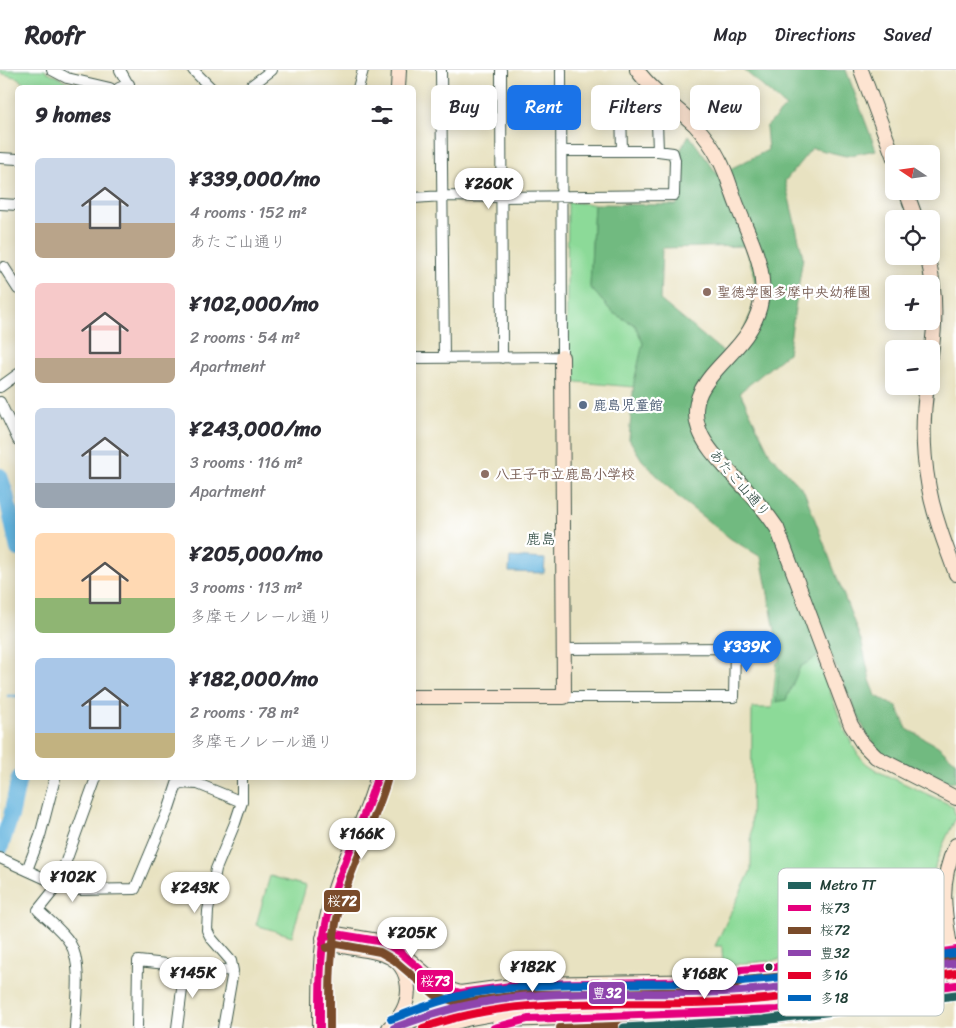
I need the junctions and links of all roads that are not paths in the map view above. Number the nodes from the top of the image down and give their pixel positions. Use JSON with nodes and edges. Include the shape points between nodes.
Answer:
{"nodes":[{"id":1,"x":52,"y":70,"type":"edge"},
{"id":2,"x":120,"y":70,"type":"edge"},
{"id":3,"x":194,"y":70,"type":"edge"},
{"id":4,"x":272,"y":70,"type":"edge"},
{"id":5,"x":362,"y":70,"type":"edge"},
{"id":6,"x":399,"y":70,"type":"edge"},
{"id":7,"x":442,"y":70,"type":"edge"},
{"id":8,"x":501,"y":70,"type":"edge"},
{"id":9,"x":561,"y":70,"type":"edge"},
{"id":10,"x":637,"y":70,"type":"edge"},
{"id":11,"x":861,"y":70,"type":"edge"},
{"id":12,"x":76,"y":75,"type":"edge"},
{"id":13,"x":102,"y":85,"type":"edge"},
{"id":14,"x":126,"y":85,"type":"edge"},
{"id":15,"x":208,"y":85,"type":"edge"},
{"id":16,"x":252,"y":85,"type":"edge"},
{"id":17,"x":359,"y":85,"type":"edge"},
{"id":18,"x":398,"y":85,"type":"edge"},
{"id":19,"x":889,"y":145,"type":"edge"},
{"id":20,"x":562,"y":151,"type":"junction"},
{"id":21,"x":622,"y":151,"type":"junction"},
{"id":22,"x":658,"y":151,"type":"junction"},
{"id":23,"x":0,"y":158,"type":"edge"},
{"id":24,"x":15,"y":159,"type":"edge"},
{"id":25,"x":442,"y":196,"type":"junction"},
{"id":26,"x":563,"y":196,"type":"junction"},
{"id":27,"x":502,"y":197,"type":"junction"},
{"id":28,"x":416,"y":198,"type":"edge"},
{"id":29,"x":0,"y":204,"type":"edge"},
{"id":30,"x":15,"y":205,"type":"edge"},
{"id":31,"x":929,"y":265,"type":"edge"},
{"id":32,"x":4,"y":267,"type":"dead end"},
{"id":33,"x":15,"y":285,"type":"edge"},
{"id":34,"x":932,"y":340,"type":"edge"},
{"id":35,"x":562,"y":357,"type":"junction"},
{"id":36,"x":416,"y":358,"type":"edge"},
{"id":37,"x":444,"y":358,"type":"junction"},
{"id":38,"x":502,"y":358,"type":"junction"},
{"id":39,"x":15,"y":376,"type":"edge"},
{"id":40,"x":0,"y":387,"type":"edge"},
{"id":41,"x":926,"y":395,"type":"edge"},
{"id":42,"x":0,"y":402,"type":"edge"},
{"id":43,"x":15,"y":434,"type":"edge"},
{"id":44,"x":956,"y":574,"type":"edge"},
{"id":45,"x":564,"y":649,"type":"junction"},
{"id":46,"x":416,"y":697,"type":"edge"},
{"id":47,"x":564,"y":697,"type":"junction"},
{"id":48,"x":54,"y":780,"type":"edge"},
{"id":49,"x":95,"y":780,"type":"edge"},
{"id":50,"x":178,"y":780,"type":"edge"},
{"id":51,"x":242,"y":780,"type":"edge"},
{"id":52,"x":376,"y":780,"type":"edge"},
{"id":53,"x":956,"y":798,"type":"edge"},
{"id":54,"x":242,"y":802,"type":"junction"},
{"id":55,"x":956,"y":845,"type":"edge"},
{"id":56,"x":0,"y":858,"type":"edge"},
{"id":57,"x":24,"y":868,"type":"junction"},
{"id":58,"x":944,"y":883,"type":"edge"},
{"id":59,"x":57,"y":884,"type":"junction"},
{"id":60,"x":944,"y":901,"type":"edge"},
{"id":61,"x":323,"y":938,"type":"junction"},
{"id":62,"x":954,"y":955,"type":"edge"},
{"id":63,"x":186,"y":966,"type":"junction"},
{"id":64,"x":233,"y":971,"type":"junction"},
{"id":65,"x":778,"y":975,"type":"edge"},
{"id":66,"x":956,"y":980,"type":"edge"},
{"id":67,"x":570,"y":983,"type":"junction"},
{"id":68,"x":778,"y":987,"type":"edge"},
{"id":69,"x":525,"y":995,"type":"junction"},
{"id":70,"x":778,"y":999,"type":"edge"},
{"id":71,"x":778,"y":1010,"type":"edge"},
{"id":72,"x":528,"y":1019,"type":"junction"},
{"id":73,"x":75,"y":1028,"type":"edge"},
{"id":74,"x":137,"y":1028,"type":"edge"},
{"id":75,"x":177,"y":1028,"type":"edge"},
{"id":76,"x":223,"y":1028,"type":"edge"},
{"id":77,"x":320,"y":1028,"type":"edge"},
{"id":78,"x":388,"y":1028,"type":"edge"},
{"id":79,"x":394,"y":1028,"type":"edge"},
{"id":80,"x":434,"y":1028,"type":"edge"},
{"id":81,"x":449,"y":1028,"type":"edge"},
{"id":82,"x":494,"y":1028,"type":"edge"}],
"edges":[{"from":1,"to":12,"type":"street","via":[[67,78]]},
{"from":2,"to":14,"type":"street"},
{"from":3,"to":15,"type":"street"},
{"from":4,"to":16,"type":"street"},
{"from":5,"to":17,"type":"street"},
{"from":6,"to":18,"type":"main road"},
{"from":7,"to":25,"type":"street"},
{"from":8,"to":27,"type":"street"},
{"from":9,"to":20,"type":"street"},
{"from":10,"to":53,"type":"main road","name":"あたご山通り","via":[[695,126],[720,160],[757,258],[762,280],[757,317],[699,394],[696,408],[701,435],[710,450],[777,528],[851,725],[863,744],[876,757]]},
{"from":11,"to":19,"type":"main road"},
{"from":12,"to":13,"type":"street"},
{"from":20,"to":21,"type":"street"},
{"from":20,"to":26,"type":"street"},
{"from":21,"to":22,"type":"street"},
{"from":21,"to":22,"type":"street","via":[[621,110],[643,110],[657,122]]},
{"from":22,"to":26,"type":"street","via":[[673,154],[674,195]]},
{"from":23,"to":24,"type":"street"},
{"from":25,"to":27,"type":"street"},
{"from":25,"to":28,"type":"street"},
{"from":25,"to":37,"type":"street"},
{"from":26,"to":27,"type":"street"},
{"from":26,"to":35,"type":"street"},
{"from":27,"to":38,"type":"street"},
{"from":29,"to":30,"type":"street"},
{"from":31,"to":34,"type":"main road","via":[[934,305]]},
{"from":32,"to":33,"type":"street"},
{"from":35,"to":38,"type":"street"},
{"from":35,"to":45,"type":"main road"},
{"from":36,"to":37,"type":"street"},
{"from":37,"to":38,"type":"street"},
{"from":39,"to":40,"type":"street"},
{"from":41,"to":44,"type":"main road","via":[[924,434],[930,491],[937,522]]},
{"from":42,"to":43,"type":"street"},
{"from":45,"to":47,"type":"main road"},
{"from":45,"to":47,"type":"street","via":[[735,648],[734,698]]},
{"from":46,"to":47,"type":"main road"},
{"from":48,"to":57,"type":"street","via":[[40,836]]},
{"from":49,"to":59,"type":"street"},
{"from":50,"to":54,"type":"street","via":[[198,784]]},
{"from":50,"to":59,"type":"street","via":[[136,889],[76,890]]},
{"from":51,"to":54,"type":"street"},
{"from":52,"to":61,"type":"main road","via":[[334,890]]},
{"from":54,"to":64,"type":"street","via":[[216,869],[208,911],[210,938],[231,961]]},
{"from":55,"to":58,"type":"main road"},
{"from":56,"to":57,"type":"street"},
{"from":57,"to":59,"type":"street"},
{"from":59,"to":73,"type":"street","via":[[38,910],[64,936],[75,955]]},
{"from":60,"to":62,"type":"main road"},
{"from":61,"to":67,"type":"main road","via":[[336,934],[384,942],[441,987],[456,992],[525,984]]},
{"from":61,"to":77,"type":"main road"},
{"from":61,"to":78,"type":"main road","via":[[335,945],[380,952],[396,961],[408,986],[406,1003]]},
{"from":62,"to":66,"type":"main road","bridge":true},
{"from":63,"to":64,"type":"street"},
{"from":63,"to":74,"type":"street","via":[[138,961]]},
{"from":63,"to":75,"type":"street"},
{"from":64,"to":76,"type":"street"},
{"from":65,"to":67,"type":"main road","via":[[727,980]]},
{"from":67,"to":69,"type":"main road"},
{"from":68,"to":69,"type":"main road","via":[[671,994]]},
{"from":69,"to":79,"type":"main road","via":[[436,1012]]},
{"from":70,"to":80,"type":"main road","via":[[527,1008]]},
{"from":71,"to":72,"type":"main road"},
{"from":72,"to":81,"type":"main road","via":[[496,1020]]},
{"from":72,"to":82,"type":"main road"}]}
